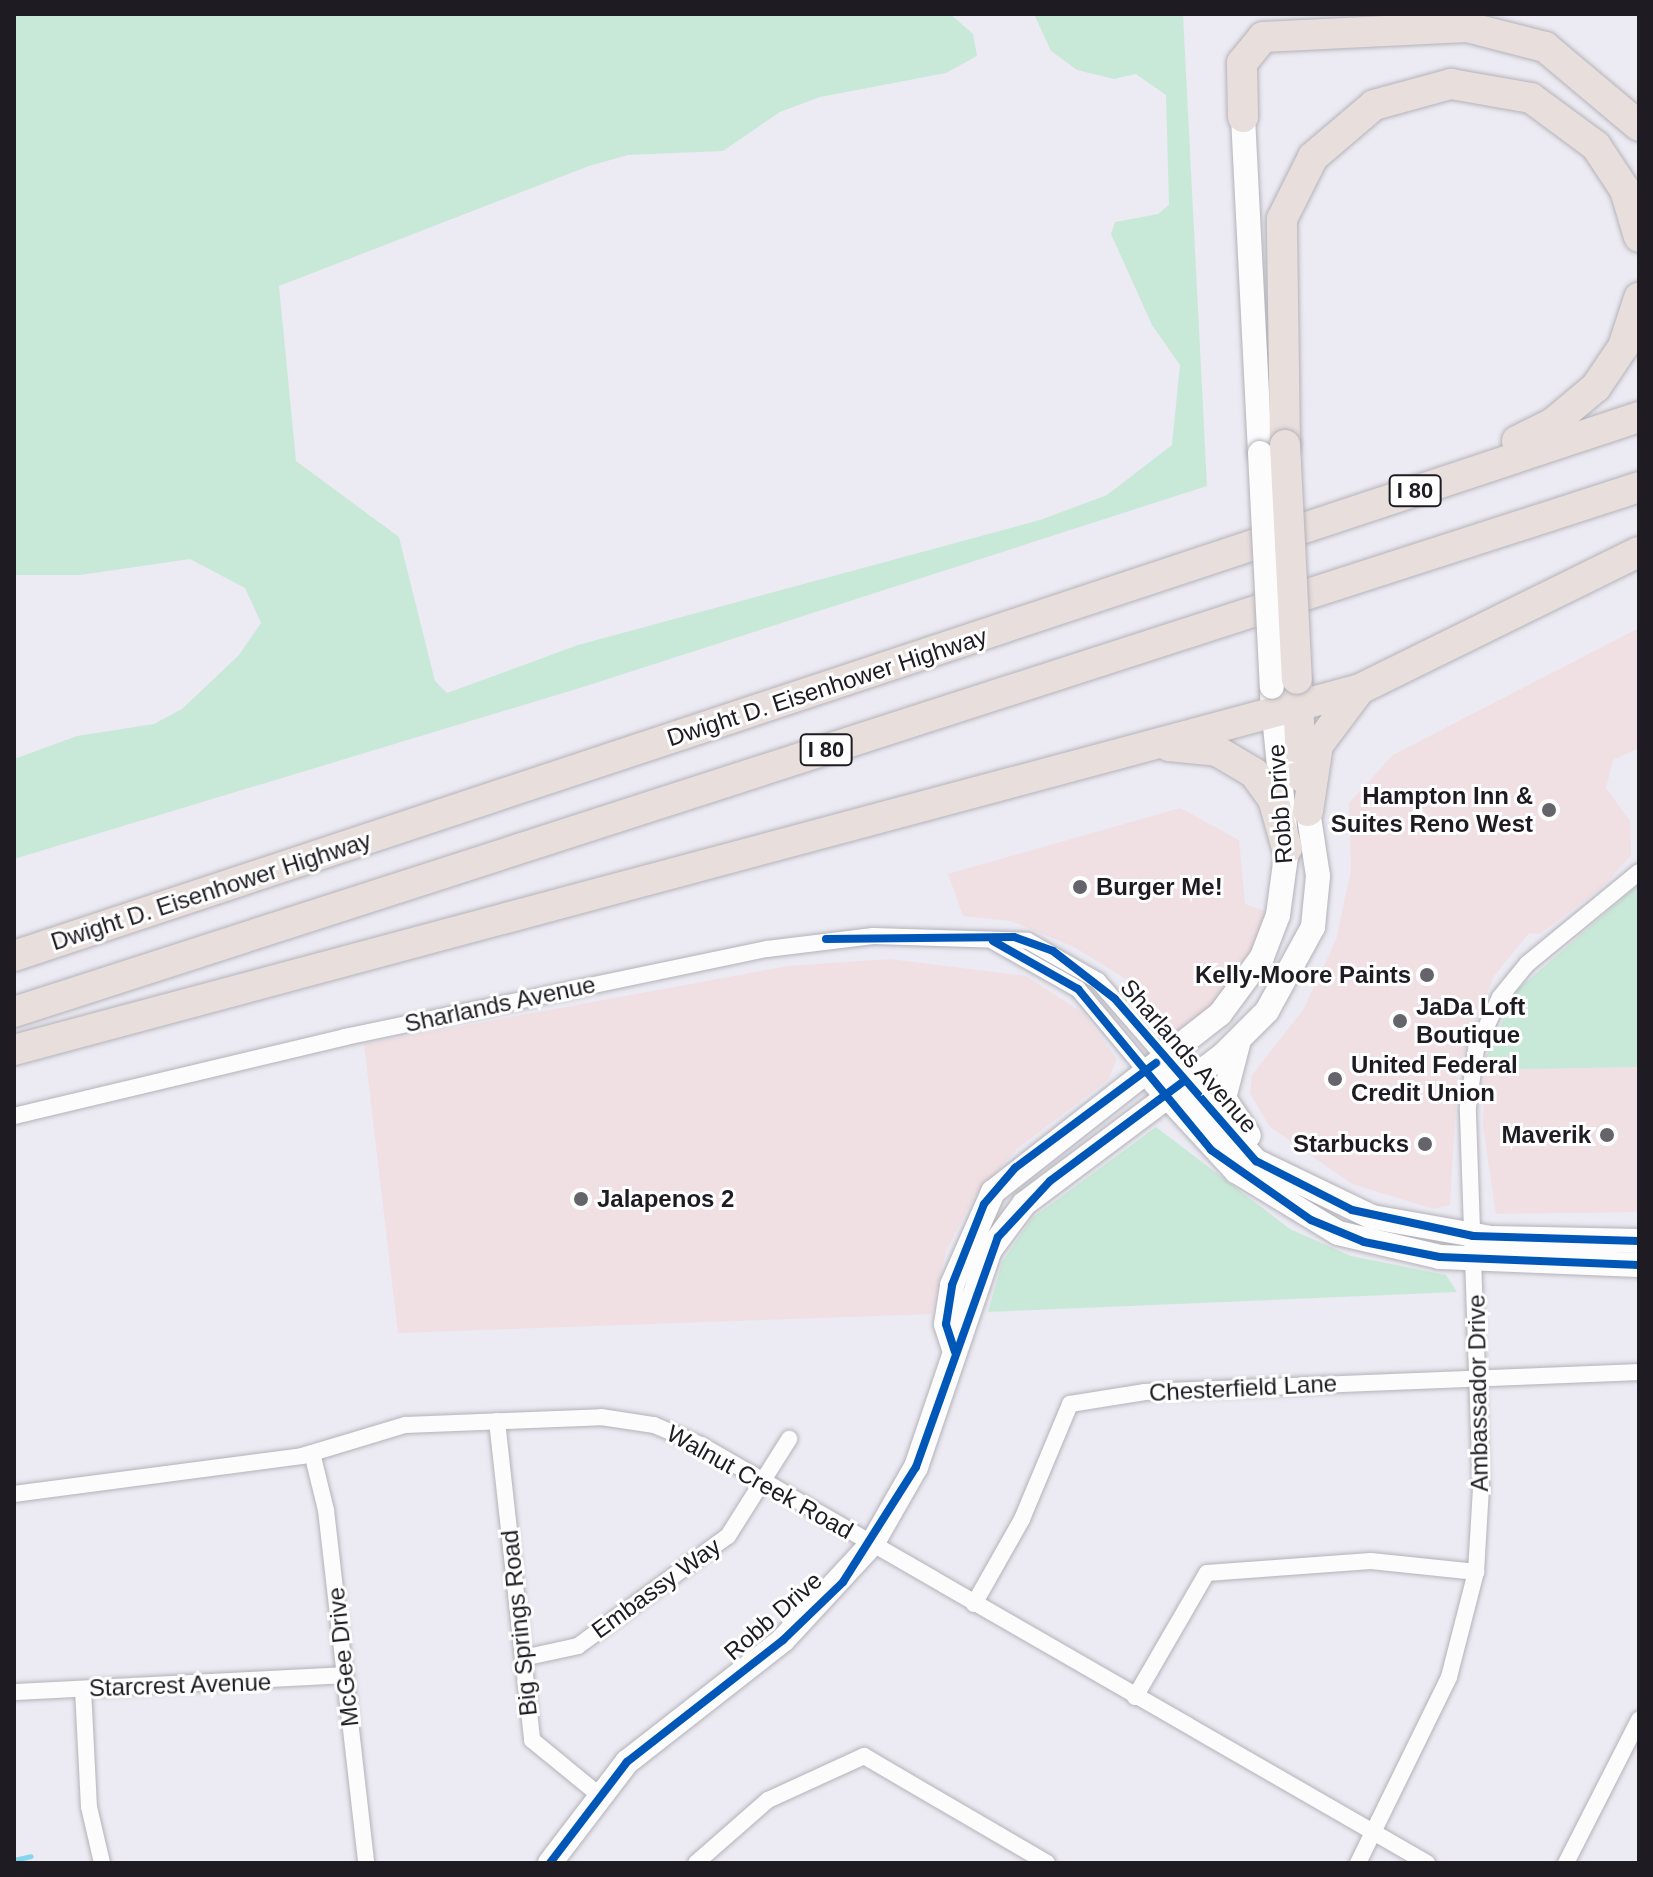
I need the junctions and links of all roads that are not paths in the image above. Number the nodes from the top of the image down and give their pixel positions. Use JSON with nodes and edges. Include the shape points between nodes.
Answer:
{"nodes":[{"id":1,"x":1243,"y":117,"type":"joint"},
{"id":2,"x":1639,"y":126,"type":"edge"},
{"id":3,"x":1639,"y":237,"type":"edge"},
{"id":4,"x":1639,"y":298,"type":"edge"},
{"id":5,"x":1639,"y":417,"type":"edge"},
{"id":6,"x":1272,"y":449,"type":"junction"},
{"id":7,"x":1639,"y":487,"type":"edge"},
{"id":8,"x":1639,"y":552,"type":"edge"},
{"id":9,"x":1192,"y":566,"type":"junction"},
{"id":10,"x":1360,"y":689,"type":"junction"},
{"id":11,"x":1285,"y":694,"type":"junction"},
{"id":12,"x":1120,"y":752,"type":"junction"},
{"id":13,"x":1308,"y":811,"type":"junction"},
{"id":14,"x":1287,"y":848,"type":"junction"},
{"id":15,"x":1639,"y":872,"type":"edge"},
{"id":16,"x":14,"y":956,"type":"edge"},
{"id":17,"x":14,"y":1012,"type":"edge"},
{"id":18,"x":1239,"y":1042,"type":"junction"},
{"id":19,"x":14,"y":1050,"type":"edge"},
{"id":20,"x":1155,"y":1064,"type":"junction"},
{"id":21,"x":1174,"y":1089,"type":"junction"},
{"id":22,"x":14,"y":1116,"type":"edge"},
{"id":23,"x":1328,"y":1200,"type":"junction"},
{"id":24,"x":1473,"y":1236,"type":"junction"},
{"id":25,"x":1639,"y":1241,"type":"edge"},
{"id":26,"x":1475,"y":1261,"type":"junction"},
{"id":27,"x":1639,"y":1265,"type":"edge"},
{"id":28,"x":955,"y":1352,"type":"junction"},
{"id":29,"x":1639,"y":1372,"type":"edge"},
{"id":30,"x":1477,"y":1378,"type":"junction"},
{"id":31,"x":497,"y":1421,"type":"junction"},
{"id":32,"x":789,"y":1439,"type":"dead end"},
{"id":33,"x":312,"y":1453,"type":"junction"},
{"id":34,"x":764,"y":1482,"type":"junction"},
{"id":35,"x":14,"y":1494,"type":"edge"},
{"id":36,"x":872,"y":1544,"type":"junction"},
{"id":37,"x":1476,"y":1572,"type":"junction"},
{"id":38,"x":974,"y":1604,"type":"junction"},
{"id":39,"x":523,"y":1658,"type":"junction"},
{"id":40,"x":345,"y":1675,"type":"junction"},
{"id":41,"x":83,"y":1689,"type":"junction"},
{"id":42,"x":14,"y":1692,"type":"edge"},
{"id":43,"x":1135,"y":1697,"type":"junction"},
{"id":44,"x":1639,"y":1720,"type":"edge"},
{"id":45,"x":598,"y":1794,"type":"junction"},
{"id":46,"x":1373,"y":1834,"type":"junction"},
{"id":47,"x":102,"y":1863,"type":"edge"},
{"id":48,"x":366,"y":1863,"type":"edge"},
{"id":49,"x":550,"y":1863,"type":"edge"},
{"id":50,"x":696,"y":1863,"type":"edge"},
{"id":51,"x":1047,"y":1863,"type":"edge"},
{"id":52,"x":1358,"y":1863,"type":"edge"},
{"id":53,"x":1427,"y":1863,"type":"edge"},
{"id":54,"x":1566,"y":1863,"type":"edge"}],
"edges":[{"from":1,"to":2,"type":"highway","via":[[1242,63],[1263,37],[1467,27],[1545,47]]},
{"from":1,"to":6,"type":"main road"},
{"from":3,"to":6,"type":"highway","via":[[1625,190],[1596,146],[1531,98],[1451,84],[1374,105],[1313,157],[1282,219]]},
{"from":4,"to":9,"type":"highway","via":[[1609,371],[1553,423],[1230,538]]},
{"from":5,"to":9,"type":"highway","name":"Dwight D. Eisenhower Highway","number":"I 80"},
{"from":6,"to":11,"type":"highway","bridge":true},
{"from":7,"to":17,"type":"highway","number":"I 80"},
{"from":8,"to":10,"type":"highway"},
{"from":9,"to":16,"type":"highway","name":"Dwight D. Eisenhower Highway","number":"I 80"},
{"from":10,"to":11,"type":"highway"},
{"from":10,"to":13,"type":"highway","via":[[1318,745]]},
{"from":11,"to":12,"type":"highway"},
{"from":11,"to":13,"type":"highway"},
{"from":11,"to":14,"type":"main road","name":"Robb Drive"},
{"from":12,"to":14,"type":"highway","via":[[1201,747],[1231,757],[1264,785]]},
{"from":12,"to":19,"type":"highway"},
{"from":13,"to":18,"type":"main road","name":"Robb Drive","via":[[1318,876],[1313,927],[1296,970]]},
{"from":14,"to":20,"type":"main road","name":"Robb Drive","via":[[1278,915],[1252,975],[1220,1014]]},
{"from":15,"to":24,"type":"street","name":"Ambassador Drive","via":[[1537,954],[1491,1013],[1468,1087]]},
{"from":18,"to":21,"type":"main road","name":"Robb Drive"},
{"from":18,"to":23,"type":"main road","via":[[1224,1078],[1228,1109]]},
{"from":20,"to":21,"type":"main road","name":"Sharlands Avenue"},
{"from":20,"to":22,"type":"street","name":"Sharlands Avenue","via":[[1077,965],[1028,941],[876,935],[767,949],[169,1074]]},
{"from":20,"to":28,"type":"main road","name":"Robb Drive","via":[[1015,1168],[984,1204],[952,1285],[946,1324]]},
{"from":21,"to":23,"type":"main road","name":"Sharlands Avenue","via":[[1256,1161]]},
{"from":21,"to":26,"type":"main road","name":"Sharlands Avenue","via":[[1236,1171],[1311,1220],[1392,1249]]},
{"from":21,"to":28,"type":"main road","name":"Robb Drive","via":[[1024,1204],[990,1250],[968,1331]]},
{"from":23,"to":24,"type":"main road","name":"Sharlands Avenue","via":[[1394,1224]]},
{"from":24,"to":25,"type":"main road","name":"Sharlands Avenue"},
{"from":24,"to":26,"type":"street","name":"Ambassador Drive"},
{"from":26,"to":27,"type":"main road","name":"Sharlands Avenue"},
{"from":26,"to":30,"type":"street","name":"Ambassador Drive"},
{"from":28,"to":36,"type":"main road","name":"Robb Drive","via":[[916,1467]]},
{"from":29,"to":30,"type":"street","name":"Chesterfield Lane"},
{"from":30,"to":37,"type":"street","name":"Ambassador Drive"},
{"from":30,"to":38,"type":"street","name":"Chesterfield Lane","via":[[1145,1392],[1070,1404],[1022,1519]]},
{"from":31,"to":33,"type":"street","name":"Walnut Creek Road","via":[[386,1428]]},
{"from":31,"to":34,"type":"street","name":"Walnut Creek Road","via":[[601,1417],[654,1425]]},
{"from":31,"to":39,"type":"street","name":"Big Springs Road"},
{"from":32,"to":34,"type":"street","name":"Embassy Way"},
{"from":33,"to":35,"type":"street","name":"Walnut Creek Road"},
{"from":33,"to":40,"type":"street","name":"McGee Drive","via":[[326,1510]]},
{"from":34,"to":36,"type":"street","name":"Walnut Creek Road"},
{"from":34,"to":39,"type":"street","name":"Embassy Way","via":[[728,1536],[578,1646]]},
{"from":36,"to":38,"type":"street","name":"Walnut Creek Road"},
{"from":36,"to":45,"type":"main road","name":"Robb Drive","via":[[816,1611],[658,1734]]},
{"from":37,"to":43,"type":"street","via":[[1371,1561],[1207,1573]]},
{"from":37,"to":46,"type":"street","name":"Ambassador Drive","via":[[1449,1677]]},
{"from":38,"to":43,"type":"street","name":"Walnut Creek Road"},
{"from":39,"to":45,"type":"street","name":"Big Springs Road","via":[[532,1740]]},
{"from":40,"to":41,"type":"street","name":"Starcrest Avenue"},
{"from":40,"to":48,"type":"street","name":"McGee Drive"},
{"from":41,"to":42,"type":"street","name":"Starcrest Avenue"},
{"from":41,"to":47,"type":"street","via":[[87,1796]]},
{"from":43,"to":46,"type":"street","name":"Walnut Creek Road"},
{"from":44,"to":54,"type":"street"},
{"from":45,"to":49,"type":"main road","name":"Robb Drive"},
{"from":46,"to":52,"type":"street","name":"Ambassador Drive"},
{"from":46,"to":53,"type":"street","name":"Walnut Creek Road"},
{"from":50,"to":51,"type":"street","via":[[768,1800],[864,1756]]}]}
